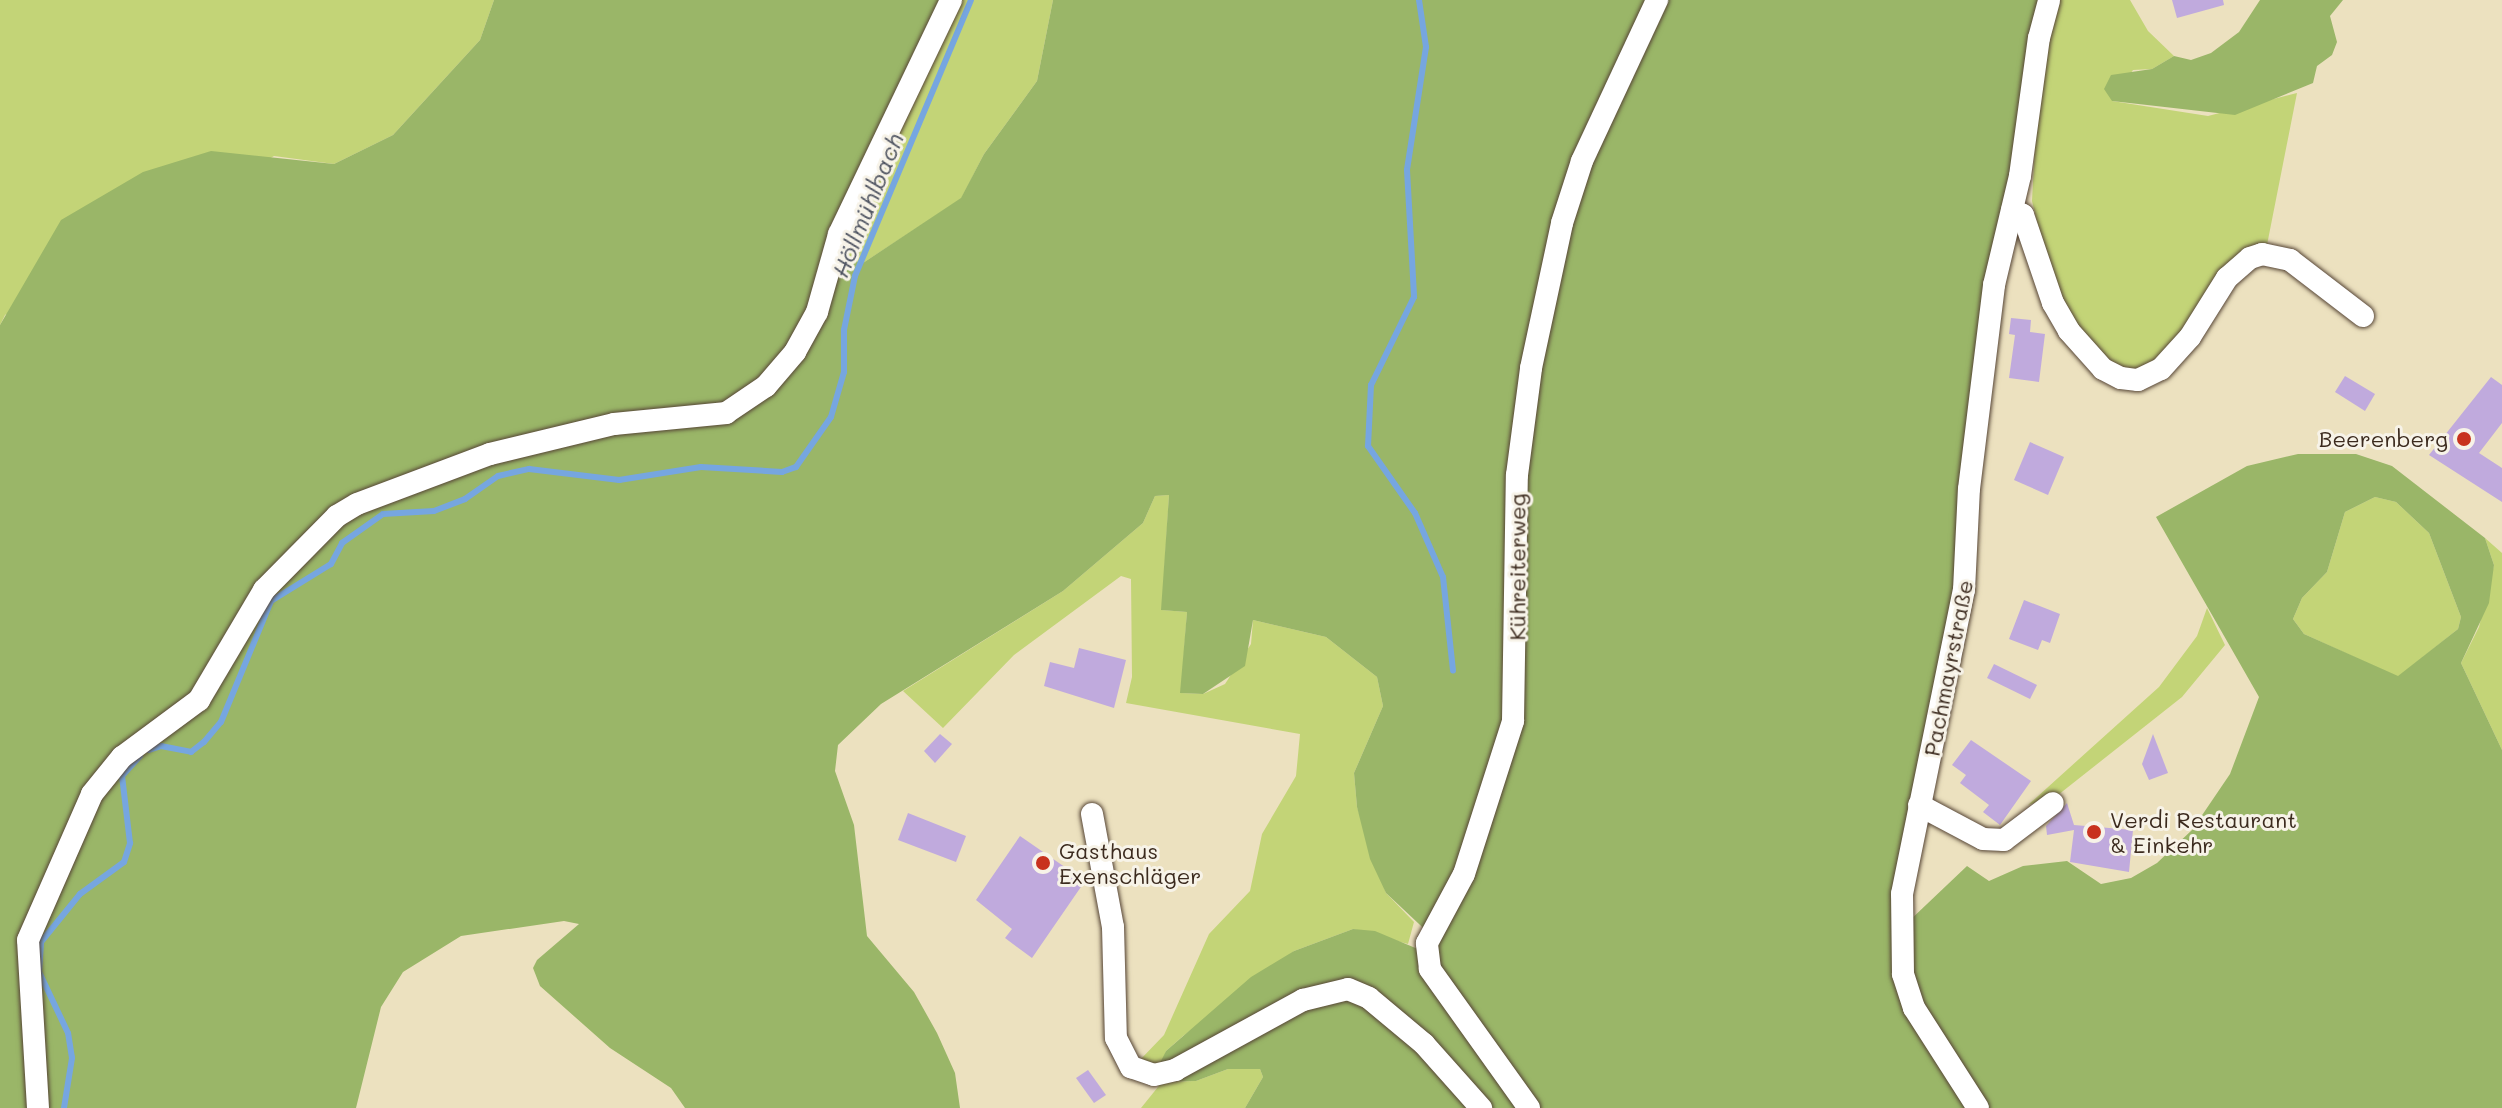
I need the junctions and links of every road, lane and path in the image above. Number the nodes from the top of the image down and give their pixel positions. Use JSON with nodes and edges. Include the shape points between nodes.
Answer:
{"nodes":[{"id":1,"x":951,"y":0,"type":"edge"},
{"id":2,"x":1657,"y":0,"type":"edge"},
{"id":3,"x":2049,"y":0,"type":"edge"},
{"id":4,"x":2012,"y":210,"type":"junction"},
{"id":5,"x":2363,"y":316,"type":"dead end"},
{"id":6,"x":2053,"y":803,"type":"dead end"},
{"id":7,"x":1919,"y":805,"type":"junction"},
{"id":8,"x":1092,"y":814,"type":"dead end"},
{"id":9,"x":38,"y":1108,"type":"edge"},
{"id":10,"x":1481,"y":1108,"type":"edge"},
{"id":11,"x":1529,"y":1108,"type":"edge"},
{"id":12,"x":1978,"y":1108,"type":"edge"}],
"edges":[{"from":1,"to":9,"type":"street","via":[[839,234],[817,312],[795,352],[766,386],[726,413],[614,424],[481,456],[357,504],[337,516],[264,590],[199,700],[122,757],[92,794],[28,940]]},
{"from":2,"to":11,"type":"street","name":"Kühreiterweg","via":[[1582,161],[1562,223],[1519,450],[1513,721],[1468,862],[1426,952],[1430,969]]},
{"from":3,"to":4,"type":"street","name":"Pachmayrstraße"},
{"from":4,"to":5,"type":"street","via":[[2023,215],[2069,331],[2103,369],[2121,378],[2138,380],[2161,369],[2190,337],[2227,278],[2262,254],[2290,260]]},
{"from":4,"to":7,"type":"street","name":"Pachmayrstraße","via":[[1994,285],[1969,489],[1964,590]]},
{"from":6,"to":7,"type":"street","via":[[2004,840],[1983,839]]},
{"from":7,"to":12,"type":"street","name":"Pachmayrstraße","via":[[1902,894],[1903,974],[1934,1046]]},
{"from":8,"to":10,"type":"street","via":[[1113,927],[1116,1038],[1131,1067],[1154,1075],[1175,1070],[1303,1000],[1348,989],[1369,998],[1424,1044]]}]}
